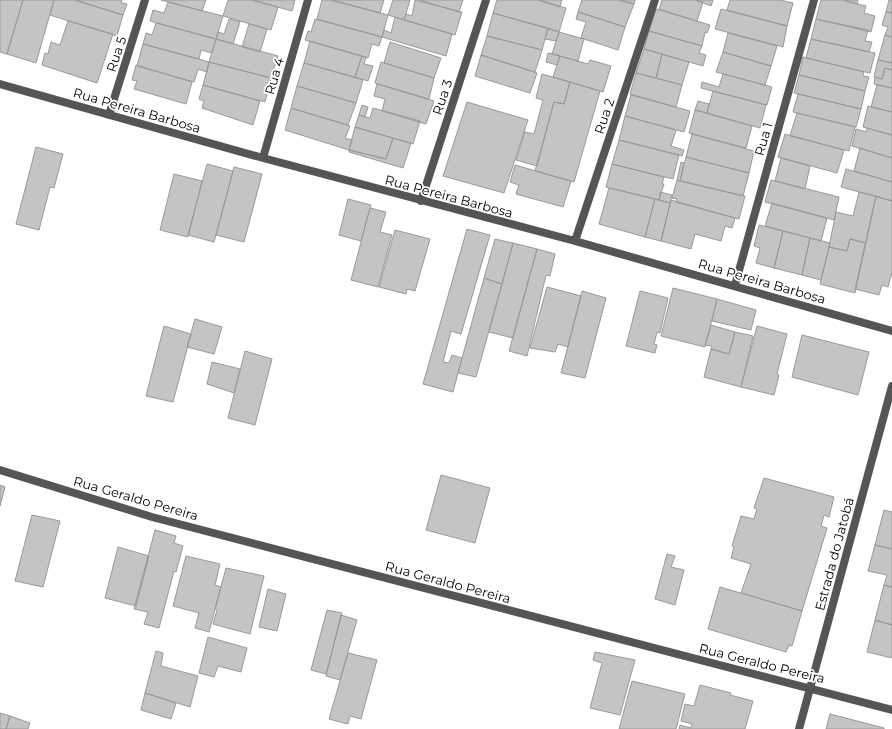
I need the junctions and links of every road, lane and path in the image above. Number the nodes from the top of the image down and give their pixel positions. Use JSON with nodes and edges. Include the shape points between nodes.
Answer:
{"nodes":[{"id":1,"x":145,"y":0,"type":"edge"},
{"id":2,"x":308,"y":0,"type":"edge"},
{"id":3,"x":486,"y":0,"type":"edge"},
{"id":4,"x":655,"y":0,"type":"edge"},
{"id":5,"x":814,"y":0,"type":"edge"},
{"id":6,"x":0,"y":84,"type":"edge"},
{"id":7,"x":109,"y":115,"type":"junction"},
{"id":8,"x":263,"y":158,"type":"junction"},
{"id":9,"x":421,"y":201,"type":"junction"},
{"id":10,"x":575,"y":240,"type":"junction"},
{"id":11,"x":735,"y":285,"type":"junction"},
{"id":12,"x":892,"y":331,"type":"edge"},
{"id":13,"x":892,"y":386,"type":"edge"},
{"id":14,"x":0,"y":470,"type":"edge"},
{"id":15,"x":810,"y":688,"type":"junction"},
{"id":16,"x":892,"y":710,"type":"edge"},
{"id":17,"x":799,"y":729,"type":"edge"}],
"edges":[{"from":1,"to":7,"type":"street","name":"Rua 5"},
{"from":2,"to":8,"type":"street","name":"Rua 4"},
{"from":3,"to":9,"type":"street","name":"Rua 3"},
{"from":4,"to":10,"type":"street","name":"Rua 2"},
{"from":5,"to":11,"type":"street","name":"Rua 1"},
{"from":6,"to":7,"type":"street","name":"Rua Pereira Barbosa"},
{"from":7,"to":8,"type":"street","name":"Rua Pereira Barbosa"},
{"from":8,"to":9,"type":"street","name":"Rua Pereira Barbosa"},
{"from":9,"to":10,"type":"street","name":"Rua Pereira Barbosa"},
{"from":10,"to":11,"type":"street","name":"Rua Pereira Barbosa"},
{"from":11,"to":12,"type":"street","name":"Rua Pereira Barbosa"},
{"from":13,"to":15,"type":"street","name":"Estrada do Jatobá"},
{"from":14,"to":15,"type":"street","name":"Rua Geraldo Pereira","via":[[152,517]]},
{"from":15,"to":16,"type":"street","name":"Rua Geraldo Pereira"},
{"from":15,"to":17,"type":"street","name":"Estrada do Jatobá"}]}
